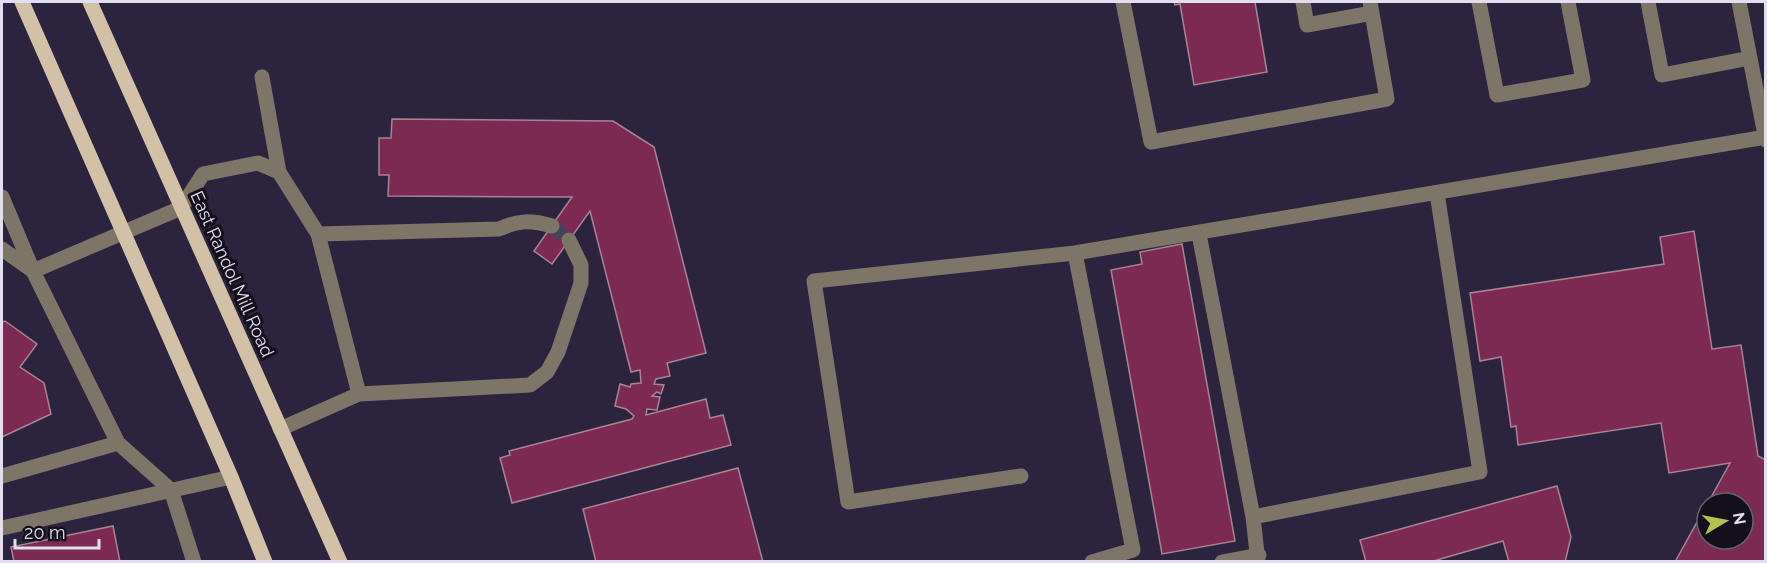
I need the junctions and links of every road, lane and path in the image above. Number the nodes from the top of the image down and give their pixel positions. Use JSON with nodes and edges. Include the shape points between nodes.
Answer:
{"nodes":[{"id":1,"x":22,"y":2,"type":"edge"},
{"id":2,"x":90,"y":2,"type":"edge"},
{"id":3,"x":1123,"y":2,"type":"edge"},
{"id":4,"x":1303,"y":2,"type":"edge"},
{"id":5,"x":1479,"y":2,"type":"edge"},
{"id":6,"x":1568,"y":2,"type":"edge"},
{"id":7,"x":1648,"y":2,"type":"edge"},
{"id":8,"x":1739,"y":2,"type":"edge"},
{"id":9,"x":1371,"y":7,"type":"edge"},
{"id":10,"x":1750,"y":58,"type":"junction"},
{"id":11,"x":262,"y":77,"type":"dead end"},
{"id":12,"x":1765,"y":138,"type":"edge"},
{"id":13,"x":279,"y":172,"type":"junction"},
{"id":14,"x":1437,"y":193,"type":"junction"},
{"id":15,"x":2,"y":197,"type":"edge"},
{"id":16,"x":182,"y":208,"type":"junction"},
{"id":17,"x":552,"y":226,"type":"tunnel mouth"},
{"id":18,"x":124,"y":232,"type":"junction"},
{"id":19,"x":318,"y":234,"type":"junction"},
{"id":20,"x":1199,"y":234,"type":"junction"},
{"id":21,"x":569,"y":240,"type":"tunnel mouth"},
{"id":22,"x":2,"y":249,"type":"edge"},
{"id":23,"x":1075,"y":253,"type":"junction"},
{"id":24,"x":33,"y":271,"type":"junction"},
{"id":25,"x":359,"y":394,"type":"junction"},
{"id":26,"x":280,"y":429,"type":"junction"},
{"id":27,"x":118,"y":443,"type":"junction"},
{"id":28,"x":2,"y":476,"type":"edge"},
{"id":29,"x":1021,"y":476,"type":"dead end"},
{"id":30,"x":231,"y":477,"type":"junction"},
{"id":31,"x":171,"y":490,"type":"junction"},
{"id":32,"x":1253,"y":517,"type":"junction"},
{"id":33,"x":2,"y":528,"type":"edge"},
{"id":34,"x":1138,"y":556,"type":"edge"},
{"id":35,"x":1258,"y":558,"type":"edge"},
{"id":36,"x":194,"y":561,"type":"edge"},
{"id":37,"x":266,"y":561,"type":"edge"},
{"id":38,"x":339,"y":561,"type":"edge"},
{"id":39,"x":1092,"y":561,"type":"edge"},
{"id":40,"x":1222,"y":561,"type":"edge"}],
"edges":[{"from":1,"to":18,"type":"main road"},
{"from":2,"to":16,"type":"main road","name":"East Randol Mill Road"},
{"from":3,"to":9,"type":"lane","via":[[1151,142],[1387,99]]},
{"from":4,"to":9,"type":"lane","via":[[1307,25]]},
{"from":5,"to":6,"type":"lane","via":[[1497,95],[1583,80]]},
{"from":7,"to":10,"type":"lane","via":[[1662,75]]},
{"from":8,"to":10,"type":"lane"},
{"from":10,"to":12,"type":"lane"},
{"from":11,"to":13,"type":"lane"},
{"from":12,"to":14,"type":"lane"},
{"from":13,"to":16,"type":"lane","via":[[258,163],[203,174]]},
{"from":13,"to":19,"type":"lane"},
{"from":14,"to":20,"type":"lane"},
{"from":14,"to":32,"type":"lane","via":[[1480,472]]},
{"from":15,"to":24,"type":"lane"},
{"from":16,"to":18,"type":"lane"},
{"from":16,"to":26,"type":"main road","name":"East Randol Mill Road"},
{"from":17,"to":19,"type":"lane","via":[[533,220],[499,229]]},
{"from":18,"to":24,"type":"lane"},
{"from":18,"to":30,"type":"main road"},
{"from":19,"to":25,"type":"lane"},
{"from":20,"to":23,"type":"lane"},
{"from":20,"to":32,"type":"lane"},
{"from":21,"to":25,"type":"lane","via":[[581,265],[581,283],[558,351],[547,372],[530,385]]},
{"from":22,"to":24,"type":"lane"},
{"from":23,"to":29,"type":"lane","via":[[814,281],[848,502]]},
{"from":23,"to":34,"type":"lane"},
{"from":24,"to":27,"type":"lane"},
{"from":25,"to":26,"type":"lane"},
{"from":26,"to":38,"type":"main road","name":"East Randol Mill Road"},
{"from":27,"to":28,"type":"lane"},
{"from":27,"to":31,"type":"lane"},
{"from":30,"to":31,"type":"lane"},
{"from":30,"to":37,"type":"main road"},
{"from":31,"to":33,"type":"lane"},
{"from":31,"to":36,"type":"lane"},
{"from":32,"to":35,"type":"lane"},
{"from":34,"to":39,"type":"lane"},
{"from":35,"to":40,"type":"lane"}]}
